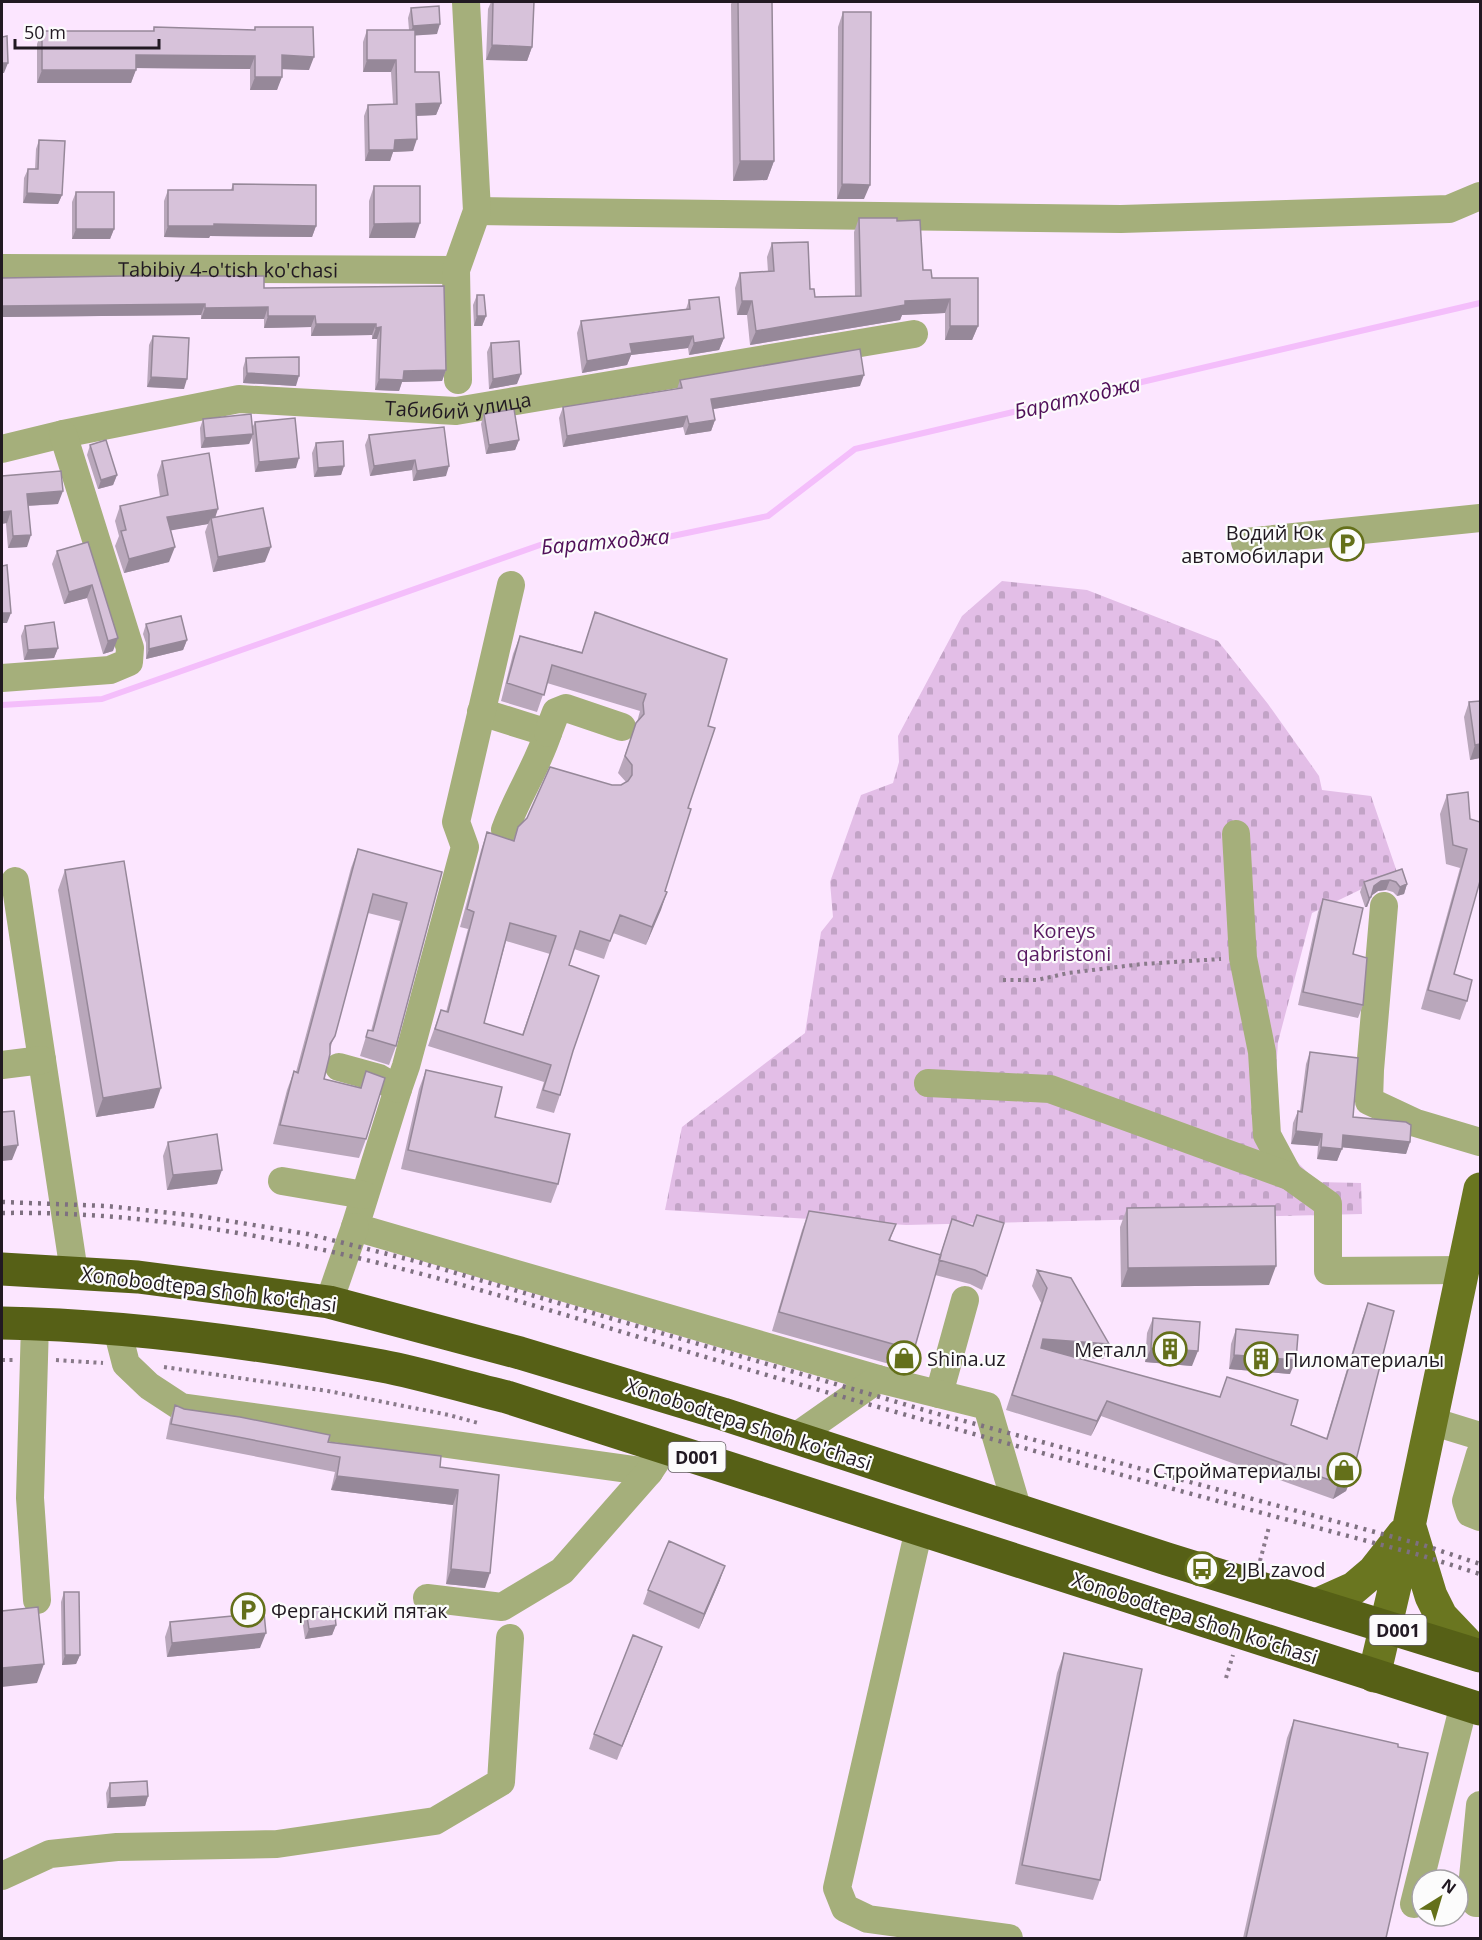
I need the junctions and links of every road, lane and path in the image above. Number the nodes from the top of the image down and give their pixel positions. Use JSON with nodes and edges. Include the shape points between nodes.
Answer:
{"nodes":[{"id":1,"x":466,"y":2,"type":"edge"},
{"id":2,"x":1480,"y":196,"type":"edge"},
{"id":3,"x":477,"y":211,"type":"junction"},
{"id":4,"x":2,"y":268,"type":"edge"},
{"id":5,"x":456,"y":270,"type":"junction"},
{"id":6,"x":914,"y":334,"type":"dead end"},
{"id":7,"x":458,"y":380,"type":"dead end"},
{"id":8,"x":63,"y":434,"type":"junction"},
{"id":9,"x":2,"y":449,"type":"edge"},
{"id":10,"x":1480,"y":518,"type":"edge"},
{"id":11,"x":1245,"y":542,"type":"dead end"},
{"id":12,"x":510,"y":585,"type":"dead end"},
{"id":13,"x":2,"y":678,"type":"edge"},
{"id":14,"x":481,"y":712,"type":"junction"},
{"id":15,"x":622,"y":727,"type":"dead end"},
{"id":16,"x":549,"y":733,"type":"junction"},
{"id":17,"x":505,"y":830,"type":"dead end"},
{"id":18,"x":1236,"y":834,"type":"dead end"},
{"id":19,"x":15,"y":881,"type":"dead end"},
{"id":20,"x":1383,"y":906,"type":"dead end"},
{"id":21,"x":1243,"y":958,"type":"junction"},
{"id":22,"x":1003,"y":980,"type":"dead end"},
{"id":23,"x":42,"y":1060,"type":"junction"},
{"id":24,"x":2,"y":1065,"type":"edge"},
{"id":25,"x":339,"y":1067,"type":"dead end"},
{"id":26,"x":928,"y":1083,"type":"dead end"},
{"id":27,"x":398,"y":1089,"type":"junction"},
{"id":28,"x":1480,"y":1142,"type":"edge"},
{"id":29,"x":1289,"y":1176,"type":"junction"},
{"id":30,"x":282,"y":1181,"type":"dead end"},
{"id":31,"x":1480,"y":1190,"type":"edge"},
{"id":32,"x":364,"y":1195,"type":"junction"},
{"id":33,"x":355,"y":1227,"type":"junction"},
{"id":34,"x":1476,"y":1231,"type":"edge"},
{"id":35,"x":2,"y":1269,"type":"edge"},
{"id":36,"x":1463,"y":1270,"type":"junction"},
{"id":37,"x":74,"y":1272,"type":"junction"},
{"id":38,"x":965,"y":1300,"type":"dead end"},
{"id":39,"x":329,"y":1302,"type":"junction"},
{"id":40,"x":394,"y":1320,"type":"junction"},
{"id":41,"x":2,"y":1323,"type":"edge"},
{"id":42,"x":35,"y":1324,"type":"junction"},
{"id":43,"x":117,"y":1329,"type":"junction"},
{"id":44,"x":2,"y":1360,"type":"edge"},
{"id":45,"x":34,"y":1360,"type":"junction"},
{"id":46,"x":126,"y":1364,"type":"junction"},
{"id":47,"x":384,"y":1367,"type":"junction"},
{"id":48,"x":878,"y":1379,"type":"junction"},
{"id":49,"x":939,"y":1394,"type":"junction"},
{"id":50,"x":1431,"y":1421,"type":"junction"},
{"id":51,"x":483,"y":1424,"type":"dead end"},
{"id":52,"x":1480,"y":1436,"type":"edge"},
{"id":53,"x":794,"y":1438,"type":"junction"},
{"id":54,"x":657,"y":1459,"type":"junction"},
{"id":55,"x":1479,"y":1467,"type":"edge"},
{"id":56,"x":1018,"y":1511,"type":"junction"},
{"id":57,"x":1480,"y":1517,"type":"edge"},
{"id":58,"x":1410,"y":1526,"type":"junction"},
{"id":59,"x":1269,"y":1527,"type":"dead end"},
{"id":60,"x":919,"y":1529,"type":"junction"},
{"id":61,"x":1265,"y":1542,"type":"dead end"},
{"id":62,"x":427,"y":1598,"type":"dead end"},
{"id":63,"x":37,"y":1600,"type":"dead end"},
{"id":64,"x":1316,"y":1605,"type":"junction"},
{"id":65,"x":1385,"y":1626,"type":"junction"},
{"id":66,"x":510,"y":1638,"type":"dead end"},
{"id":67,"x":1479,"y":1656,"type":"edge"},
{"id":68,"x":1231,"y":1660,"type":"dead end"},
{"id":69,"x":1374,"y":1676,"type":"junction"},
{"id":70,"x":1226,"y":1678,"type":"dead end"},
{"id":71,"x":1472,"y":1706,"type":"edge"},
{"id":72,"x":1480,"y":1805,"type":"edge"},
{"id":73,"x":1425,"y":1868,"type":"edge"},
{"id":74,"x":2,"y":1876,"type":"edge"},
{"id":75,"x":1480,"y":1903,"type":"edge"},
{"id":76,"x":1009,"y":1938,"type":"edge"}],
"edges":[{"from":1,"to":3,"type":"street"},
{"from":2,"to":3,"type":"street","via":[[1449,209],[1121,219]]},
{"from":3,"to":5,"type":"street"},
{"from":4,"to":5,"type":"street","name":"Tabibiy 4-o'tish ko'chasi"},
{"from":5,"to":7,"type":"street"},
{"from":6,"to":8,"type":"street","name":"Табибий улица","via":[[456,411],[239,399]]},
{"from":8,"to":9,"type":"street","name":"Табибий улица"},
{"from":8,"to":13,"type":"street","via":[[130,648],[129,662],[110,670]]},
{"from":10,"to":11,"type":"street"},
{"from":12,"to":14,"type":"street"},
{"from":14,"to":16,"type":"street"},
{"from":14,"to":27,"type":"street","via":[[456,822],[465,847]]},
{"from":15,"to":16,"type":"street","via":[[566,708],[556,712]]},
{"from":16,"to":17,"type":"street","via":[[547,768],[514,806]]},
{"from":18,"to":21,"type":"street"},
{"from":19,"to":23,"type":"street"},
{"from":20,"to":28,"type":"street","via":[[1369,1101],[1416,1123]]},
{"from":21,"to":22,"type":"path","via":[[1142,964],[1036,980]]},
{"from":21,"to":29,"type":"street","via":[[1262,1052],[1267,1135]]},
{"from":23,"to":24,"type":"street"},
{"from":23,"to":37,"type":"street"},
{"from":25,"to":27,"type":"street","via":[[379,1078]]},
{"from":26,"to":29,"type":"street","via":[[1050,1089]]},
{"from":27,"to":32,"type":"street"},
{"from":29,"to":36,"type":"street","via":[[1328,1204],[1328,1270]]},
{"from":30,"to":32,"type":"street"},
{"from":31,"to":34,"type":"main road"},
{"from":32,"to":33,"type":"street"},
{"from":33,"to":39,"type":"street"},
{"from":33,"to":48,"type":"street"},
{"from":34,"to":36,"type":"main road"},
{"from":35,"to":37,"type":"highway","name":"Xonobodtepa shoh ko'chasi","number":"D001"},
{"from":36,"to":50,"type":"main road"},
{"from":37,"to":39,"type":"highway","name":"Xonobodtepa shoh ko'chasi","number":"D001"},
{"from":38,"to":49,"type":"street"},
{"from":39,"to":40,"type":"highway","name":"Xonobodtepa shoh ko'chasi","number":"D001"},
{"from":40,"to":47,"type":"highway"},
{"from":40,"to":53,"type":"highway","name":"Xonobodtepa shoh ko'chasi","number":"D001","via":[[520,1353]]},
{"from":41,"to":42,"type":"highway","name":"Xonobodtepa shoh ko'chasi","number":"D001"},
{"from":42,"to":43,"type":"highway","name":"Xonobodtepa shoh ko'chasi","number":"D001"},
{"from":42,"to":45,"type":"street"},
{"from":43,"to":46,"type":"street"},
{"from":43,"to":47,"type":"highway","name":"Xonobodtepa shoh ko'chasi","number":"D001","via":[[242,1343]]},
{"from":44,"to":45,"type":"path"},
{"from":45,"to":46,"type":"path"},
{"from":45,"to":63,"type":"street","via":[[30,1498]]},
{"from":46,"to":51,"type":"path","via":[[328,1391]]},
{"from":46,"to":54,"type":"street","via":[[149,1386],[181,1407]]},
{"from":47,"to":54,"type":"highway","name":"Xonobodtepa shoh ko'chasi","number":"D001","via":[[507,1397]]},
{"from":48,"to":49,"type":"street"},
{"from":48,"to":53,"type":"street"},
{"from":49,"to":56,"type":"street","via":[[987,1406]]},
{"from":50,"to":52,"type":"street"},
{"from":50,"to":58,"type":"main road"},
{"from":53,"to":56,"type":"highway","name":"Xonobodtepa shoh ko'chasi","number":"D001"},
{"from":54,"to":60,"type":"highway","name":"Xonobodtepa shoh ko'chasi","number":"D001"},
{"from":54,"to":62,"type":"street","via":[[562,1571],[502,1607]]},
{"from":55,"to":57,"type":"street","via":[[1466,1501],[1470,1514]]},
{"from":56,"to":64,"type":"highway","name":"Xonobodtepa shoh ko'chasi","number":"D001"},
{"from":58,"to":64,"type":"main road","via":[[1374,1571],[1354,1588]]},
{"from":58,"to":65,"type":"main road"},
{"from":58,"to":67,"type":"main road","via":[[1441,1616]]},
{"from":59,"to":61,"type":"path"},
{"from":60,"to":69,"type":"highway","name":"Xonobodtepa shoh ko'chasi","number":"D001"},
{"from":60,"to":76,"type":"street","via":[[837,1888],[845,1908],[868,1919]]},
{"from":64,"to":65,"type":"highway","name":"Xonobodtepa shoh ko'chasi","number":"D001"},
{"from":65,"to":67,"type":"highway","name":"Xonobodtepa shoh ko'chasi","number":"D001"},
{"from":65,"to":69,"type":"main road"},
{"from":66,"to":74,"type":"street","via":[[501,1782],[435,1821],[277,1844],[117,1847],[50,1854]]},
{"from":68,"to":70,"type":"path"},
{"from":69,"to":71,"type":"highway","name":"Xonobodtepa shoh ko'chasi","number":"D001"},
{"from":71,"to":73,"type":"street"},
{"from":72,"to":75,"type":"street","via":[[1471,1898]]}]}
